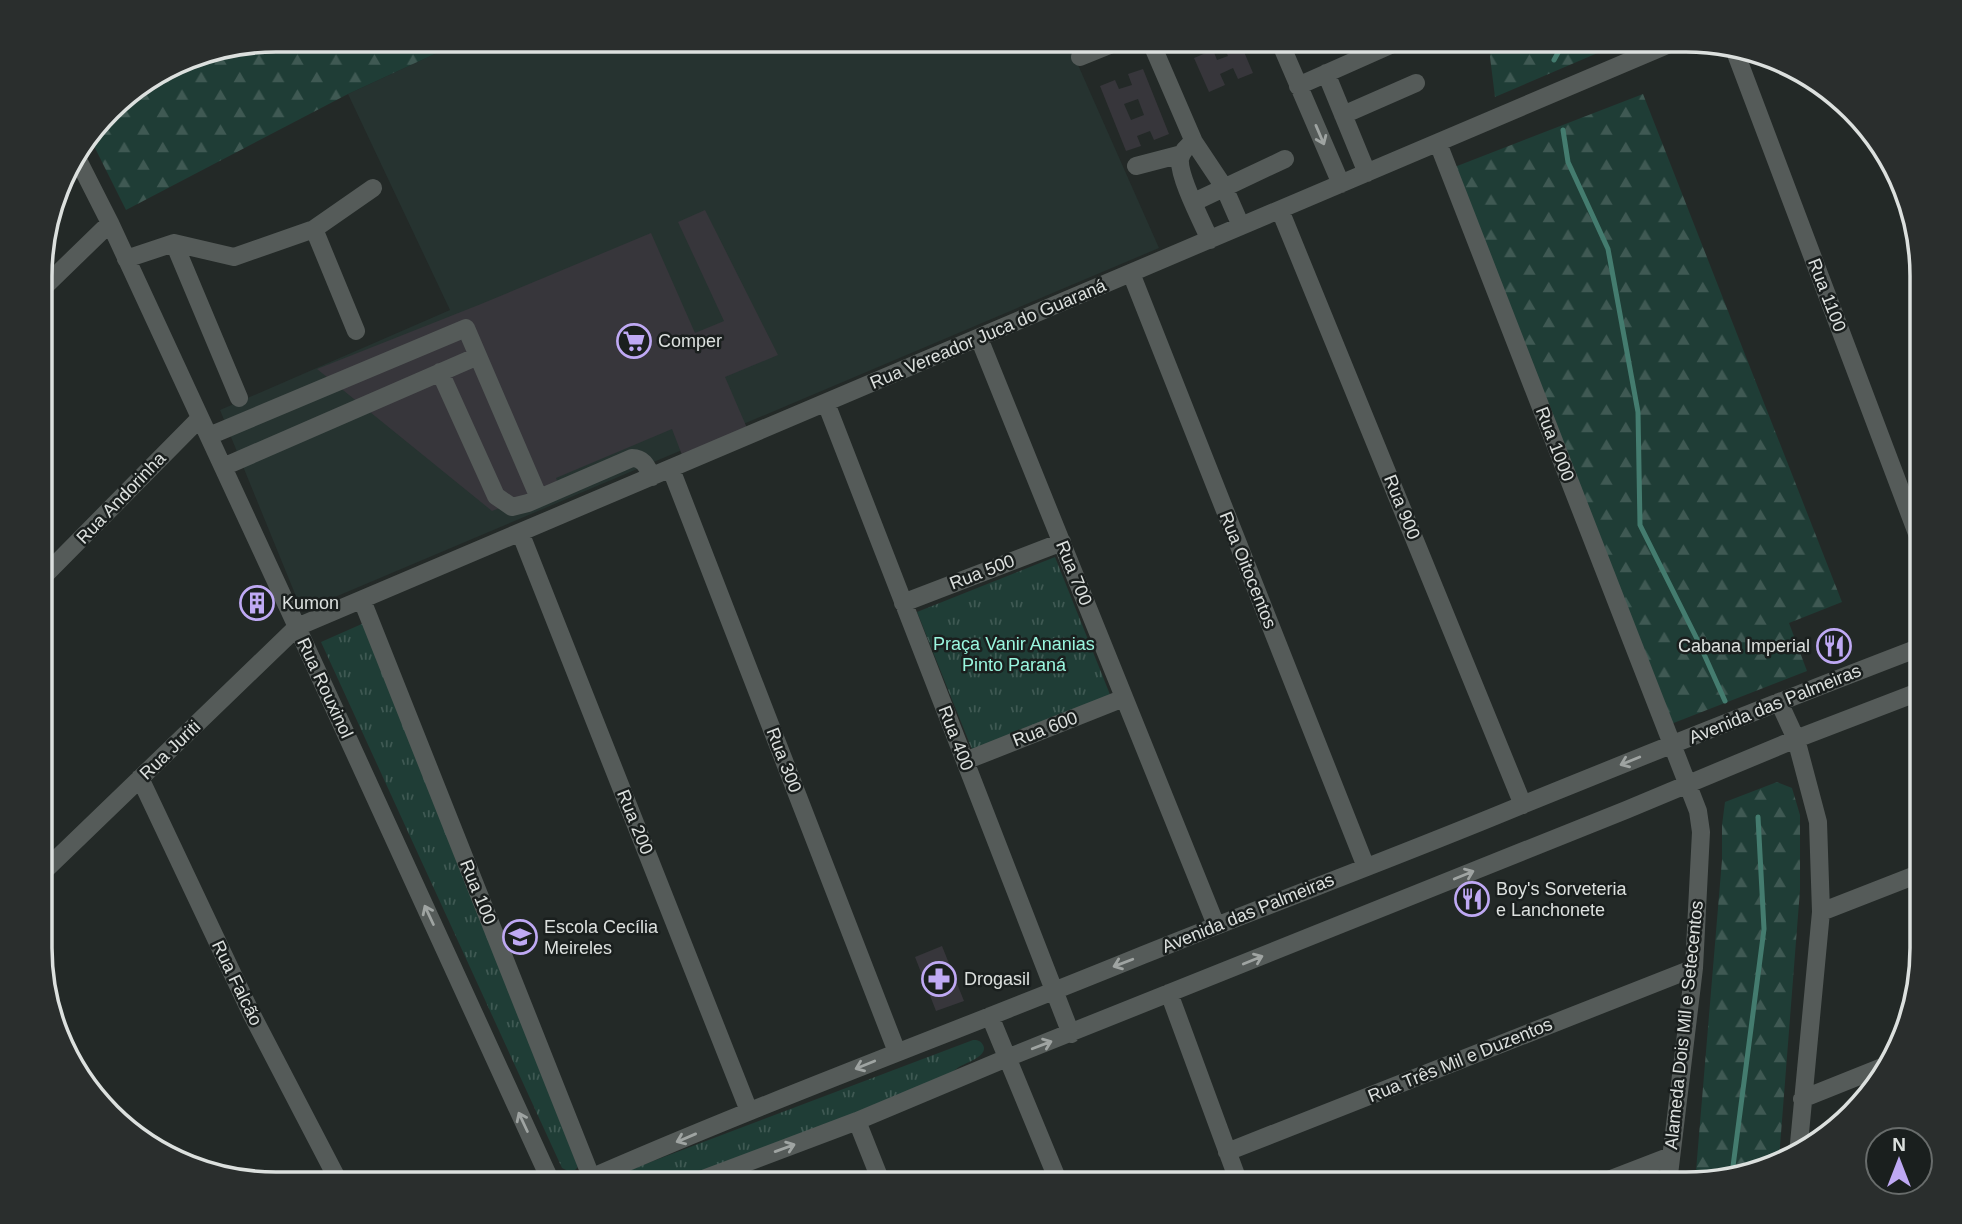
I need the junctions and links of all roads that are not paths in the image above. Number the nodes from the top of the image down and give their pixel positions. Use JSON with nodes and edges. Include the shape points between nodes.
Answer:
{"nodes":[{"id":1,"x":1092,"y":52,"type":"edge"},
{"id":2,"x":1156,"y":52,"type":"edge"},
{"id":3,"x":1284,"y":52,"type":"edge"},
{"id":4,"x":1374,"y":52,"type":"edge"},
{"id":5,"x":1651,"y":52,"type":"edge"},
{"id":6,"x":1080,"y":57,"type":"dead end"},
{"id":7,"x":1737,"y":58,"type":"edge"},
{"id":8,"x":1326,"y":73,"type":"junction"},
{"id":9,"x":1416,"y":83,"type":"dead end"},
{"id":10,"x":1298,"y":86,"type":"junction"},
{"id":11,"x":1343,"y":115,"type":"junction"},
{"id":12,"x":1437,"y":143,"type":"junction"},
{"id":13,"x":1188,"y":148,"type":"junction"},
{"id":14,"x":1285,"y":159,"type":"dead end"},
{"id":15,"x":1136,"y":166,"type":"dead end"},
{"id":16,"x":82,"y":167,"type":"edge"},
{"id":17,"x":1367,"y":173,"type":"junction"},
{"id":18,"x":1341,"y":184,"type":"junction"},
{"id":19,"x":1224,"y":187,"type":"junction"},
{"id":20,"x":373,"y":188,"type":"dead end"},
{"id":21,"x":1194,"y":202,"type":"junction"},
{"id":22,"x":1280,"y":210,"type":"junction"},
{"id":23,"x":110,"y":223,"type":"junction"},
{"id":24,"x":1241,"y":226,"type":"junction"},
{"id":25,"x":314,"y":229,"type":"junction"},
{"id":26,"x":1210,"y":240,"type":"junction"},
{"id":27,"x":174,"y":243,"type":"junction"},
{"id":28,"x":127,"y":260,"type":"junction"},
{"id":29,"x":1131,"y":273,"type":"junction"},
{"id":30,"x":52,"y":279,"type":"edge"},
{"id":31,"x":356,"y":331,"type":"dead end"},
{"id":32,"x":979,"y":338,"type":"junction"},
{"id":33,"x":478,"y":356,"type":"junction"},
{"id":34,"x":440,"y":372,"type":"junction"},
{"id":35,"x":239,"y":398,"type":"dead end"},
{"id":36,"x":826,"y":403,"type":"junction"},
{"id":37,"x":200,"y":418,"type":"junction"},
{"id":38,"x":209,"y":436,"type":"junction"},
{"id":39,"x":223,"y":467,"type":"junction"},
{"id":40,"x":671,"y":469,"type":"junction"},
{"id":41,"x":652,"y":477,"type":"junction"},
{"id":42,"x":539,"y":498,"type":"junction"},
{"id":43,"x":1909,"y":512,"type":"edge"},
{"id":44,"x":520,"y":532,"type":"junction"},
{"id":45,"x":1062,"y":542,"type":"junction"},
{"id":46,"x":52,"y":569,"type":"edge"},
{"id":47,"x":362,"y":600,"type":"junction"},
{"id":48,"x":903,"y":603,"type":"junction"},
{"id":49,"x":298,"y":627,"type":"junction"},
{"id":50,"x":1909,"y":652,"type":"edge"},
{"id":51,"x":1909,"y":696,"type":"edge"},
{"id":52,"x":1124,"y":698,"type":"junction"},
{"id":53,"x":1779,"y":702,"type":"junction"},
{"id":54,"x":1796,"y":739,"type":"junction"},
{"id":55,"x":1672,"y":745,"type":"junction"},
{"id":56,"x":965,"y":761,"type":"junction"},
{"id":57,"x":140,"y":778,"type":"junction"},
{"id":58,"x":1688,"y":785,"type":"junction"},
{"id":59,"x":1523,"y":805,"type":"junction"},
{"id":60,"x":52,"y":863,"type":"edge"},
{"id":61,"x":1366,"y":867,"type":"junction"},
{"id":62,"x":1909,"y":878,"type":"edge"},
{"id":63,"x":1821,"y":912,"type":"junction"},
{"id":64,"x":1216,"y":925,"type":"junction"},
{"id":65,"x":1694,"y":968,"type":"junction"},
{"id":66,"x":1054,"y":990,"type":"junction"},
{"id":67,"x":1169,"y":993,"type":"junction"},
{"id":68,"x":990,"y":1016,"type":"junction"},
{"id":69,"x":1071,"y":1034,"type":"junction"},
{"id":70,"x":897,"y":1052,"type":"junction"},
{"id":71,"x":1007,"y":1058,"type":"junction"},
{"id":72,"x":1873,"y":1071,"type":"edge"},
{"id":73,"x":1802,"y":1099,"type":"junction"},
{"id":74,"x":749,"y":1111,"type":"junction"},
{"id":75,"x":857,"y":1121,"type":"junction"},
{"id":76,"x":1799,"y":1141,"type":"edge"},
{"id":77,"x":1227,"y":1152,"type":"junction"},
{"id":78,"x":1671,"y":1156,"type":"junction"},
{"id":79,"x":1054,"y":1171,"type":"edge"},
{"id":80,"x":1234,"y":1171,"type":"edge"},
{"id":81,"x":1632,"y":1171,"type":"edge"},
{"id":82,"x":1669,"y":1171,"type":"edge"},
{"id":83,"x":334,"y":1172,"type":"edge"},
{"id":84,"x":546,"y":1172,"type":"edge"},
{"id":85,"x":584,"y":1172,"type":"edge"},
{"id":86,"x":609,"y":1172,"type":"edge"},
{"id":87,"x":723,"y":1172,"type":"edge"},
{"id":88,"x":877,"y":1172,"type":"edge"}],
"edges":[{"from":1,"to":6,"type":"street"},
{"from":2,"to":13,"type":"street"},
{"from":3,"to":10,"type":"street"},
{"from":4,"to":8,"type":"street"},
{"from":5,"to":12,"type":"street","name":"Rua Vereador Juca do Guaraná"},
{"from":7,"to":43,"type":"street","name":"Rua 1100"},
{"from":8,"to":10,"type":"street"},
{"from":8,"to":11,"type":"street"},
{"from":9,"to":11,"type":"street"},
{"from":10,"to":18,"type":"street","one_way":true},
{"from":11,"to":17,"type":"street"},
{"from":12,"to":17,"type":"street","name":"Rua Vereador Juca do Guaraná"},
{"from":12,"to":55,"type":"street","name":"Rua 1000"},
{"from":13,"to":15,"type":"street"},
{"from":13,"to":19,"type":"street"},
{"from":13,"to":21,"type":"street","via":[[1180,161],[1181,173]]},
{"from":14,"to":19,"type":"street"},
{"from":16,"to":23,"type":"street","name":"Rua Rouxinol"},
{"from":17,"to":18,"type":"street","name":"Rua Vereador Juca do Guaraná"},
{"from":18,"to":22,"type":"street","name":"Rua Vereador Juca do Guaraná"},
{"from":19,"to":21,"type":"street"},
{"from":19,"to":24,"type":"street"},
{"from":20,"to":25,"type":"street"},
{"from":21,"to":26,"type":"street"},
{"from":22,"to":24,"type":"street","name":"Rua Vereador Juca do Guaraná"},
{"from":22,"to":59,"type":"street","name":"Rua 900"},
{"from":23,"to":28,"type":"street","name":"Rua Rouxinol"},
{"from":23,"to":30,"type":"street"},
{"from":24,"to":26,"type":"street","name":"Rua Vereador Juca do Guaraná"},
{"from":25,"to":27,"type":"street","via":[[234,257]]},
{"from":25,"to":31,"type":"street"},
{"from":26,"to":29,"type":"street","name":"Rua Vereador Juca do Guaraná"},
{"from":27,"to":28,"type":"street"},
{"from":27,"to":35,"type":"street"},
{"from":28,"to":37,"type":"street","name":"Rua Rouxinol"},
{"from":29,"to":32,"type":"street","name":"Rua Vereador Juca do Guaraná"},
{"from":29,"to":61,"type":"street","name":"Rua Oitocentos"},
{"from":32,"to":36,"type":"street","name":"Rua Vereador Juca do Guaraná"},
{"from":32,"to":45,"type":"street","name":"Rua 700"},
{"from":33,"to":34,"type":"street"},
{"from":33,"to":38,"type":"street","via":[[466,328]]},
{"from":33,"to":42,"type":"street"},
{"from":34,"to":39,"type":"street"},
{"from":34,"to":42,"type":"street","via":[[496,496],[512,507]]},
{"from":36,"to":40,"type":"street","name":"Rua Vereador Juca do Guaraná"},
{"from":36,"to":48,"type":"street","name":"Rua 400"},
{"from":37,"to":38,"type":"street","name":"Rua Rouxinol"},
{"from":37,"to":46,"type":"street","name":"Rua Andorinha"},
{"from":38,"to":39,"type":"street","name":"Rua Rouxinol"},
{"from":39,"to":49,"type":"street","name":"Rua Rouxinol"},
{"from":40,"to":41,"type":"street","name":"Rua Vereador Juca do Guaraná"},
{"from":40,"to":70,"type":"street","name":"Rua 300"},
{"from":41,"to":42,"type":"street","via":[[645,463],[632,458]]},
{"from":41,"to":44,"type":"street","name":"Rua Vereador Juca do Guaraná"},
{"from":44,"to":47,"type":"street","name":"Rua Vereador Juca do Guaraná"},
{"from":44,"to":74,"type":"street","name":"Rua 200"},
{"from":45,"to":48,"type":"street","name":"Rua 500"},
{"from":45,"to":52,"type":"street","name":"Rua 700"},
{"from":47,"to":49,"type":"street","name":"Rua Vereador Juca do Guaraná"},
{"from":47,"to":85,"type":"street","name":"Rua 100"},
{"from":48,"to":56,"type":"street","name":"Rua 400"},
{"from":49,"to":57,"type":"street","name":"Rua Juriti"},
{"from":84,"to":49,"type":"street","name":"Rua Rouxinol","one_way":true},
{"from":50,"to":53,"type":"street","name":"Avenida das Palmeiras"},
{"from":51,"to":54,"type":"street"},
{"from":52,"to":56,"type":"street","name":"Rua 600"},
{"from":52,"to":64,"type":"street","name":"Rua 700"},
{"from":53,"to":54,"type":"street"},
{"from":53,"to":55,"type":"street","name":"Avenida das Palmeiras"},
{"from":54,"to":58,"type":"street"},
{"from":54,"to":63,"type":"street","via":[[1818,822]]},
{"from":55,"to":58,"type":"street","name":"Rua 1000"},
{"from":55,"to":59,"type":"street","name":"Avenida das Palmeiras","one_way":true},
{"from":56,"to":66,"type":"street","name":"Rua 400"},
{"from":57,"to":60,"type":"street","name":"Rua Juriti"},
{"from":57,"to":83,"type":"street","name":"Rua Falcão","via":[[251,1013]]},
{"from":58,"to":65,"type":"street","name":"Alameda Dois Mil e Setecentos","via":[[1701,832]]},
{"from":67,"to":58,"type":"street","one_way":true},
{"from":59,"to":61,"type":"street","name":"Avenida das Palmeiras"},
{"from":61,"to":64,"type":"street","name":"Avenida das Palmeiras"},
{"from":62,"to":63,"type":"street"},
{"from":63,"to":73,"type":"street"},
{"from":64,"to":66,"type":"street","name":"Avenida das Palmeiras","one_way":true},
{"from":65,"to":77,"type":"street","name":"Rua Três Mil e Duzentos"},
{"from":65,"to":78,"type":"street","name":"Alameda Dois Mil e Setecentos"},
{"from":66,"to":68,"type":"street","name":"Avenida das Palmeiras"},
{"from":66,"to":69,"type":"street","name":"Rua 400"},
{"from":67,"to":69,"type":"street"},
{"from":67,"to":77,"type":"street"},
{"from":68,"to":70,"type":"street","name":"Avenida das Palmeiras"},
{"from":68,"to":71,"type":"street"},
{"from":71,"to":69,"type":"street","one_way":true},
{"from":70,"to":74,"type":"street","name":"Avenida das Palmeiras","one_way":true},
{"from":71,"to":75,"type":"street"},
{"from":71,"to":79,"type":"street"},
{"from":72,"to":73,"type":"street"},
{"from":73,"to":76,"type":"street"},
{"from":74,"to":86,"type":"street","name":"Avenida das Palmeiras","one_way":true},
{"from":87,"to":75,"type":"street","one_way":true},
{"from":75,"to":88,"type":"street"},
{"from":77,"to":80,"type":"street"},
{"from":78,"to":81,"type":"street"},
{"from":78,"to":82,"type":"street","name":"Alameda Dois Mil e Setecentos"}]}
